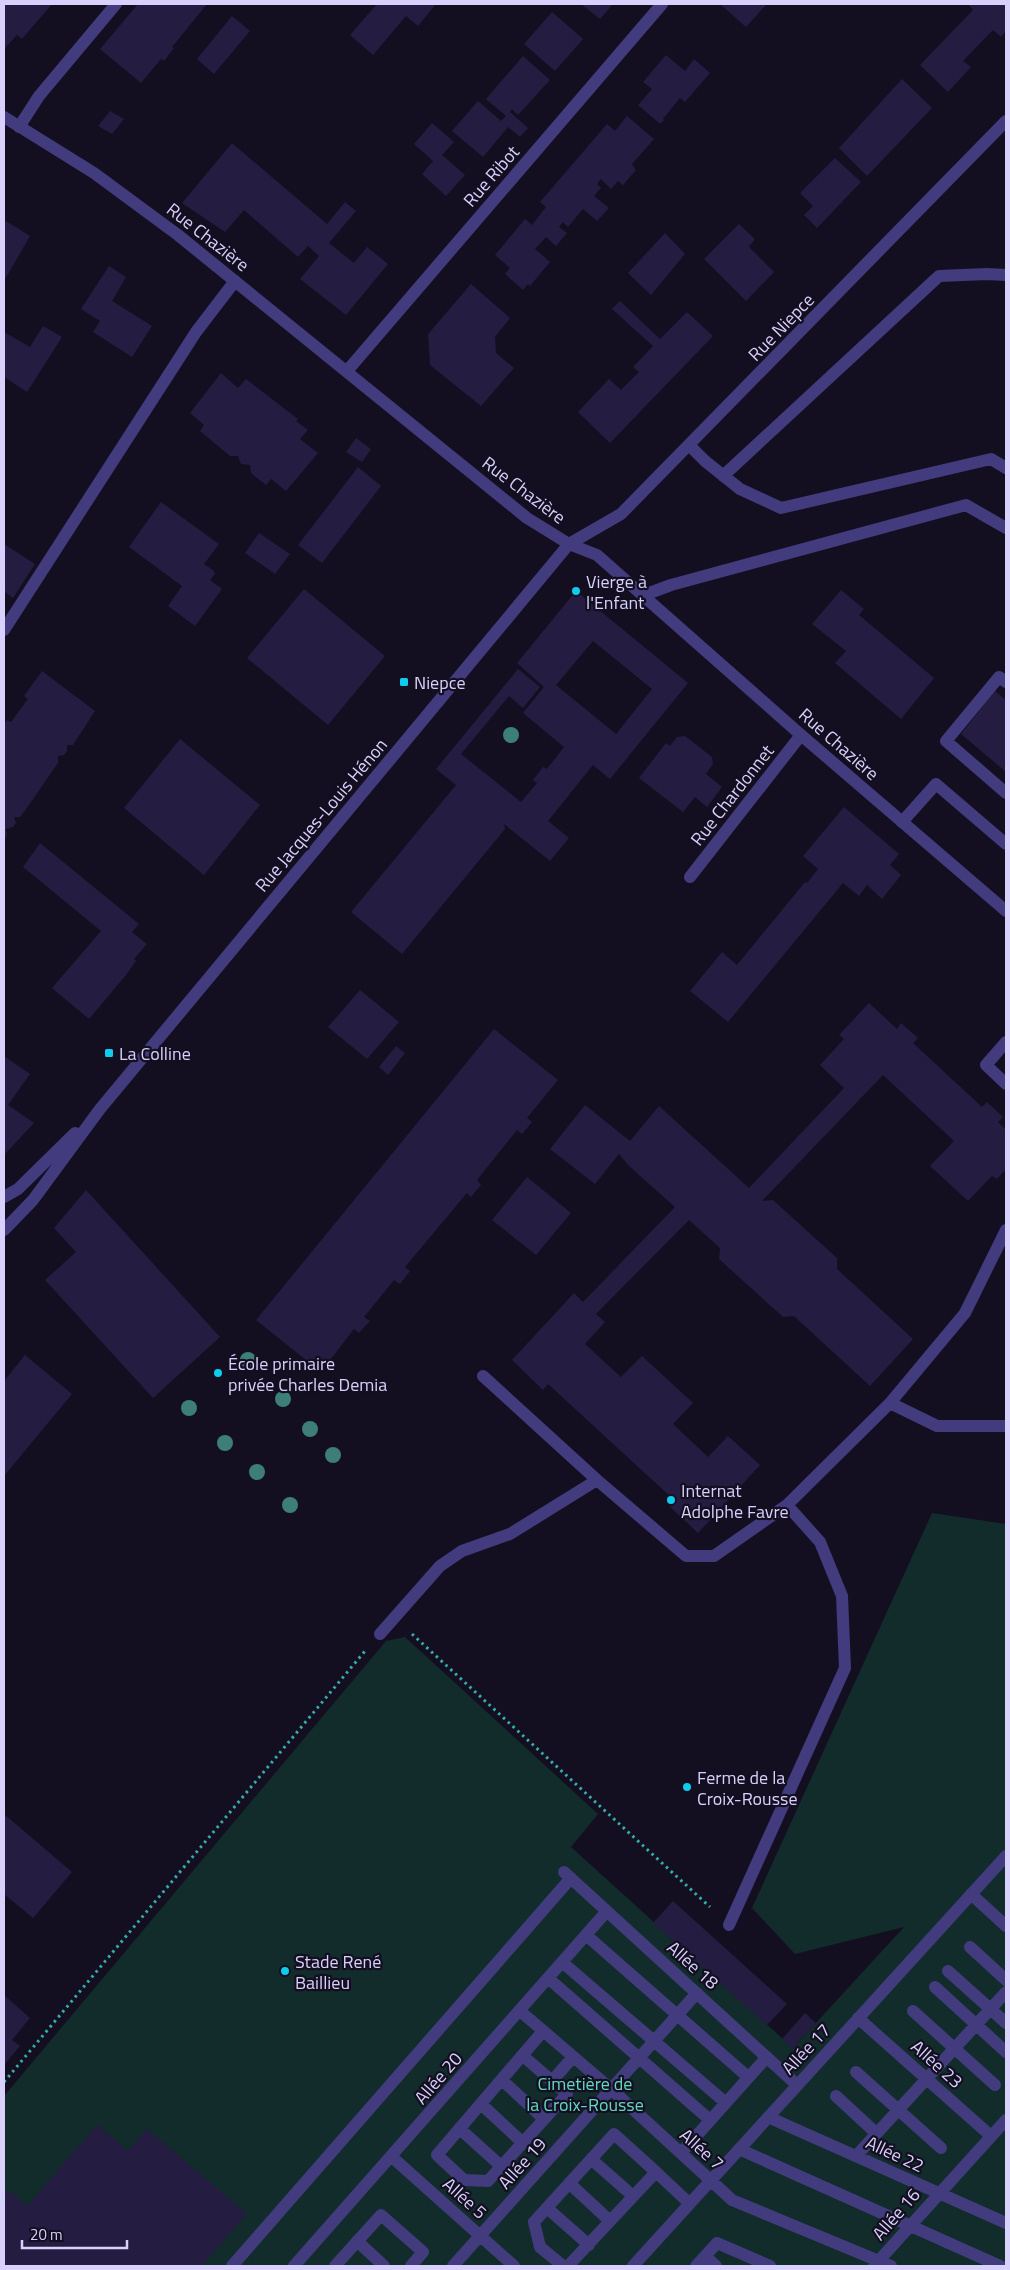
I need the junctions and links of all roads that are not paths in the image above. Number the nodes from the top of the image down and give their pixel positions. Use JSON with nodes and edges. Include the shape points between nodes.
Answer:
{"nodes":[{"id":1,"x":116,"y":4,"type":"edge"},
{"id":2,"x":662,"y":4,"type":"edge"},
{"id":3,"x":4,"y":117,"type":"edge"},
{"id":4,"x":1006,"y":121,"type":"edge"},
{"id":5,"x":19,"y":127,"type":"junction"},
{"id":6,"x":1006,"y":275,"type":"edge"},
{"id":7,"x":235,"y":281,"type":"junction"},
{"id":8,"x":347,"y":371,"type":"junction"},
{"id":9,"x":690,"y":446,"type":"junction"},
{"id":10,"x":1006,"y":468,"type":"edge"},
{"id":11,"x":723,"y":476,"type":"junction"},
{"id":12,"x":1006,"y":528,"type":"edge"},
{"id":13,"x":568,"y":544,"type":"junction"},
{"id":14,"x":644,"y":594,"type":"junction"},
{"id":15,"x":4,"y":630,"type":"edge"},
{"id":16,"x":1006,"y":682,"type":"edge"},
{"id":17,"x":802,"y":735,"type":"junction"},
{"id":18,"x":1006,"y":793,"type":"edge"},
{"id":19,"x":902,"y":822,"type":"junction"},
{"id":20,"x":1006,"y":844,"type":"edge"},
{"id":21,"x":690,"y":876,"type":"dead end"},
{"id":22,"x":1006,"y":911,"type":"edge"},
{"id":23,"x":1006,"y":1042,"type":"edge"},
{"id":24,"x":1006,"y":1084,"type":"edge"},
{"id":25,"x":100,"y":1109,"type":"junction"},
{"id":26,"x":4,"y":1197,"type":"edge"},
{"id":27,"x":4,"y":1230,"type":"edge"},
{"id":28,"x":1006,"y":1230,"type":"edge"},
{"id":29,"x":483,"y":1376,"type":"dead end"},
{"id":30,"x":890,"y":1403,"type":"junction"},
{"id":31,"x":1006,"y":1426,"type":"edge"},
{"id":32,"x":598,"y":1480,"type":"junction"},
{"id":33,"x":787,"y":1505,"type":"junction"},
{"id":34,"x":380,"y":1634,"type":"road end"},
{"id":35,"x":1006,"y":1856,"type":"edge"},
{"id":36,"x":971,"y":1894,"type":"junction"},
{"id":37,"x":607,"y":1911,"type":"junction"},
{"id":38,"x":729,"y":1925,"type":"road end"},
{"id":39,"x":1006,"y":1926,"type":"edge"},
{"id":40,"x":586,"y":1935,"type":"junction"},
{"id":41,"x":970,"y":1947,"type":"dead end"},
{"id":42,"x":562,"y":1962,"type":"junction"},
{"id":43,"x":948,"y":1971,"type":"dead end"},
{"id":44,"x":548,"y":1978,"type":"junction"},
{"id":45,"x":1006,"y":1980,"type":"edge"},
{"id":46,"x":935,"y":1987,"type":"dead end"},
{"id":47,"x":1006,"y":1992,"type":"edge"},
{"id":48,"x":697,"y":1993,"type":"junction"},
{"id":49,"x":991,"y":2009,"type":"junction"},
{"id":50,"x":520,"y":2011,"type":"junction"},
{"id":51,"x":913,"y":2011,"type":"dead end"},
{"id":52,"x":677,"y":2015,"type":"junction"},
{"id":53,"x":858,"y":2018,"type":"junction"},
{"id":54,"x":1006,"y":2023,"type":"edge"},
{"id":55,"x":976,"y":2025,"type":"junction"},
{"id":56,"x":544,"y":2031,"type":"junction"},
{"id":57,"x":654,"y":2041,"type":"junction"},
{"id":58,"x":954,"y":2048,"type":"junction"},
{"id":59,"x":1006,"y":2052,"type":"edge"},
{"id":60,"x":523,"y":2056,"type":"junction"},
{"id":61,"x":573,"y":2057,"type":"junction"},
{"id":62,"x":767,"y":2057,"type":"junction"},
{"id":63,"x":639,"y":2058,"type":"junction"},
{"id":64,"x":856,"y":2072,"type":"dead end"},
{"id":65,"x":748,"y":2077,"type":"junction"},
{"id":66,"x":926,"y":2078,"type":"junction"},
{"id":67,"x":502,"y":2080,"type":"junction"},
{"id":68,"x":552,"y":2081,"type":"junction"},
{"id":69,"x":797,"y":2085,"type":"junction"},
{"id":70,"x":996,"y":2085,"type":"dead end"},
{"id":71,"x":611,"y":2090,"type":"junction"},
{"id":72,"x":836,"y":2096,"type":"dead end"},
{"id":73,"x":726,"y":2103,"type":"junction"},
{"id":74,"x":481,"y":2104,"type":"junction"},
{"id":75,"x":898,"y":2109,"type":"junction"},
{"id":76,"x":768,"y":2117,"type":"junction"},
{"id":77,"x":544,"y":2119,"type":"junction"},
{"id":78,"x":710,"y":2120,"type":"junction"},
{"id":79,"x":1006,"y":2120,"type":"edge"},
{"id":80,"x":460,"y":2129,"type":"junction"},
{"id":81,"x":876,"y":2133,"type":"junction"},
{"id":82,"x":991,"y":2136,"type":"junction"},
{"id":83,"x":523,"y":2143,"type":"junction"},
{"id":84,"x":941,"y":2148,"type":"dead end"},
{"id":85,"x":738,"y":2150,"type":"junction"},
{"id":86,"x":681,"y":2153,"type":"junction"},
{"id":87,"x":857,"y":2155,"type":"junction"},
{"id":88,"x":392,"y":2157,"type":"junction"},
{"id":89,"x":592,"y":2159,"type":"junction"},
{"id":90,"x":502,"y":2167,"type":"junction"},
{"id":91,"x":656,"y":2172,"type":"junction"},
{"id":92,"x":710,"y":2180,"type":"junction"},
{"id":93,"x":569,"y":2184,"type":"junction"},
{"id":94,"x":938,"y":2193,"type":"junction"},
{"id":95,"x":633,"y":2196,"type":"junction"},
{"id":96,"x":689,"y":2203,"type":"junction"},
{"id":97,"x":547,"y":2208,"type":"junction"},
{"id":98,"x":610,"y":2221,"type":"junction"},
{"id":99,"x":1006,"y":2223,"type":"edge"},
{"id":100,"x":910,"y":2226,"type":"junction"},
{"id":101,"x":481,"y":2236,"type":"junction"},
{"id":102,"x":357,"y":2241,"type":"junction"},
{"id":103,"x":589,"y":2245,"type":"junction"},
{"id":104,"x":705,"y":2256,"type":"junction"},
{"id":105,"x":881,"y":2265,"type":"edge"},
{"id":106,"x":232,"y":2266,"type":"edge"},
{"id":107,"x":294,"y":2266,"type":"edge"},
{"id":108,"x":335,"y":2266,"type":"edge"},
{"id":109,"x":384,"y":2266,"type":"edge"},
{"id":110,"x":411,"y":2266,"type":"edge"},
{"id":111,"x":453,"y":2266,"type":"edge"},
{"id":112,"x":514,"y":2266,"type":"edge"},
{"id":113,"x":563,"y":2266,"type":"edge"},
{"id":114,"x":568,"y":2266,"type":"edge"},
{"id":115,"x":632,"y":2266,"type":"edge"},
{"id":116,"x":696,"y":2266,"type":"edge"},
{"id":117,"x":716,"y":2266,"type":"edge"},
{"id":118,"x":770,"y":2266,"type":"edge"},
{"id":119,"x":1000,"y":2266,"type":"edge"}],
"edges":[{"from":1,"to":5,"type":"street","via":[[39,96]]},
{"from":2,"to":8,"type":"street","name":"Rue Ribot"},
{"from":3,"to":5,"type":"street","name":"Rue Chazière"},
{"from":4,"to":9,"type":"street","name":"Rue Niepce"},
{"from":5,"to":7,"type":"street","name":"Rue Chazière","via":[[94,172]]},
{"from":6,"to":11,"type":"street","via":[[939,276]]},
{"from":7,"to":8,"type":"street","name":"Rue Chazière"},
{"from":7,"to":15,"type":"street","via":[[196,332]]},
{"from":8,"to":13,"type":"street","name":"Rue Chazière","via":[[527,518]]},
{"from":9,"to":11,"type":"street"},
{"from":9,"to":13,"type":"street","name":"Rue Niepce","via":[[621,514]]},
{"from":10,"to":11,"type":"street","via":[[991,459],[781,508],[740,489]]},
{"from":12,"to":14,"type":"street","via":[[966,505]]},
{"from":13,"to":14,"type":"street","name":"Rue Chazière","via":[[597,555]]},
{"from":13,"to":25,"type":"street","name":"Rue Jacques-Louis Hénon"},
{"from":14,"to":17,"type":"street","name":"Rue Chazière"},
{"from":16,"to":18,"type":"street","via":[[999,676],[946,741]]},
{"from":17,"to":19,"type":"street","name":"Rue Chazière"},
{"from":17,"to":21,"type":"street","name":"Rue Chardonnet"},
{"from":19,"to":20,"type":"street","via":[[936,784]]},
{"from":19,"to":22,"type":"street","name":"Rue Chazière"},
{"from":23,"to":24,"type":"street","via":[[986,1065]]},
{"from":25,"to":26,"type":"street","name":"Rue Jacques-Louis Hénon","via":[[18,1188]]},
{"from":25,"to":27,"type":"street","name":"Rue Jacques-Louis Hénon","via":[[33,1200]]},
{"from":28,"to":30,"type":"street","via":[[965,1313]]},
{"from":29,"to":32,"type":"street"},
{"from":30,"to":31,"type":"street","via":[[938,1426]]},
{"from":30,"to":33,"type":"street"},
{"from":32,"to":33,"type":"street","via":[[686,1556],[714,1556]]},
{"from":32,"to":34,"type":"street","via":[[510,1534],[462,1552],[440,1566]]},
{"from":33,"to":38,"type":"street","via":[[820,1542],[842,1596],[845,1668]]},
{"from":35,"to":36,"type":"street","name":"Allée 17"},
{"from":36,"to":39,"type":"street"},
{"from":36,"to":53,"type":"street","name":"Allée 17"},
{"from":37,"to":40,"type":"street","name":"Allée 20"},
{"from":37,"to":48,"type":"street","name":"Allée 18"},
{"from":37,"to":106,"type":"street","name":"Allée 18","via":[[567,1875]]},
{"from":40,"to":42,"type":"street","name":"Allée 20"},
{"from":40,"to":52,"type":"street"},
{"from":41,"to":45,"type":"street"},
{"from":42,"to":44,"type":"street","name":"Allée 20"},
{"from":42,"to":57,"type":"street"},
{"from":43,"to":49,"type":"street"},
{"from":44,"to":50,"type":"street","name":"Allée 20"},
{"from":44,"to":63,"type":"street"},
{"from":46,"to":55,"type":"street"},
{"from":47,"to":49,"type":"street"},
{"from":48,"to":52,"type":"street","name":"Allée 19"},
{"from":48,"to":62,"type":"street","name":"Allée 18"},
{"from":49,"to":54,"type":"street"},
{"from":49,"to":55,"type":"street"},
{"from":50,"to":56,"type":"street","name":"Allée 7"},
{"from":50,"to":88,"type":"street","name":"Allée 20"},
{"from":51,"to":58,"type":"street"},
{"from":52,"to":57,"type":"street","name":"Allée 19"},
{"from":52,"to":65,"type":"street"},
{"from":53,"to":66,"type":"street","name":"Allée 23"},
{"from":53,"to":69,"type":"street","name":"Allée 17"},
{"from":55,"to":58,"type":"street"},
{"from":55,"to":59,"type":"street"},
{"from":56,"to":60,"type":"street"},
{"from":56,"to":61,"type":"street","name":"Allée 7"},
{"from":57,"to":63,"type":"street","name":"Allée 19"},
{"from":57,"to":73,"type":"street"},
{"from":58,"to":66,"type":"street"},
{"from":58,"to":70,"type":"street"},
{"from":60,"to":67,"type":"street"},
{"from":60,"to":68,"type":"street"},
{"from":61,"to":68,"type":"street"},
{"from":61,"to":71,"type":"street","name":"Allée 7"},
{"from":62,"to":65,"type":"street"},
{"from":62,"to":69,"type":"street","name":"Allée 18"},
{"from":63,"to":71,"type":"street","name":"Allée 19"},
{"from":63,"to":78,"type":"street"},
{"from":64,"to":75,"type":"street"},
{"from":65,"to":73,"type":"street"},
{"from":66,"to":75,"type":"street"},
{"from":66,"to":82,"type":"street","name":"Allée 23"},
{"from":67,"to":74,"type":"street"},
{"from":67,"to":77,"type":"street"},
{"from":68,"to":77,"type":"street","via":[[567,2094]]},
{"from":69,"to":76,"type":"street","name":"Allée 17"},
{"from":71,"to":86,"type":"street","name":"Allée 7"},
{"from":71,"to":101,"type":"street","name":"Allée 19"},
{"from":72,"to":81,"type":"street"},
{"from":73,"to":78,"type":"street"},
{"from":74,"to":80,"type":"street"},
{"from":74,"to":83,"type":"street"},
{"from":75,"to":81,"type":"street"},
{"from":75,"to":84,"type":"street"},
{"from":76,"to":85,"type":"street","name":"Allée 17"},
{"from":76,"to":87,"type":"street","name":"Allée 22"},
{"from":77,"to":83,"type":"street"},
{"from":78,"to":86,"type":"street"},
{"from":79,"to":82,"type":"street","name":"Allée 16"},
{"from":80,"to":90,"type":"street"},
{"from":80,"to":90,"type":"street","via":[[437,2155],[464,2180],[488,2181]]},
{"from":81,"to":87,"type":"street"},
{"from":82,"to":94,"type":"street","name":"Allée 16"},
{"from":83,"to":90,"type":"street"},
{"from":85,"to":92,"type":"street","name":"Allée 17"},
{"from":85,"to":100,"type":"street"},
{"from":86,"to":92,"type":"street","name":"Allée 7"},
{"from":87,"to":94,"type":"street","name":"Allée 22"},
{"from":88,"to":101,"type":"street","name":"Allée 5"},
{"from":88,"to":107,"type":"street","name":"Allée 20"},
{"from":89,"to":91,"type":"street","via":[[614,2134]]},
{"from":89,"to":93,"type":"street"},
{"from":89,"to":95,"type":"street"},
{"from":91,"to":95,"type":"street"},
{"from":91,"to":96,"type":"street"},
{"from":92,"to":96,"type":"street","name":"Allée 17"},
{"from":92,"to":105,"type":"street","name":"Allée 7","via":[[732,2200]]},
{"from":93,"to":97,"type":"street"},
{"from":93,"to":98,"type":"street"},
{"from":94,"to":99,"type":"street","name":"Allée 22"},
{"from":94,"to":100,"type":"street","name":"Allée 16"},
{"from":95,"to":98,"type":"street"},
{"from":96,"to":115,"type":"street","name":"Allée 17"},
{"from":97,"to":103,"type":"street"},
{"from":97,"to":113,"type":"street","via":[[534,2222],[540,2247]]},
{"from":98,"to":103,"type":"street"},
{"from":100,"to":105,"type":"street","name":"Allée 16"},
{"from":100,"to":119,"type":"street"},
{"from":101,"to":111,"type":"street","name":"Allée 19"},
{"from":101,"to":112,"type":"street","name":"Allée 5"},
{"from":102,"to":108,"type":"street"},
{"from":102,"to":109,"type":"street"},
{"from":102,"to":110,"type":"street","via":[[381,2215],[423,2252]]},
{"from":103,"to":114,"type":"street"},
{"from":104,"to":116,"type":"street"},
{"from":104,"to":117,"type":"street"},
{"from":104,"to":118,"type":"street","via":[[717,2243]]}]}
